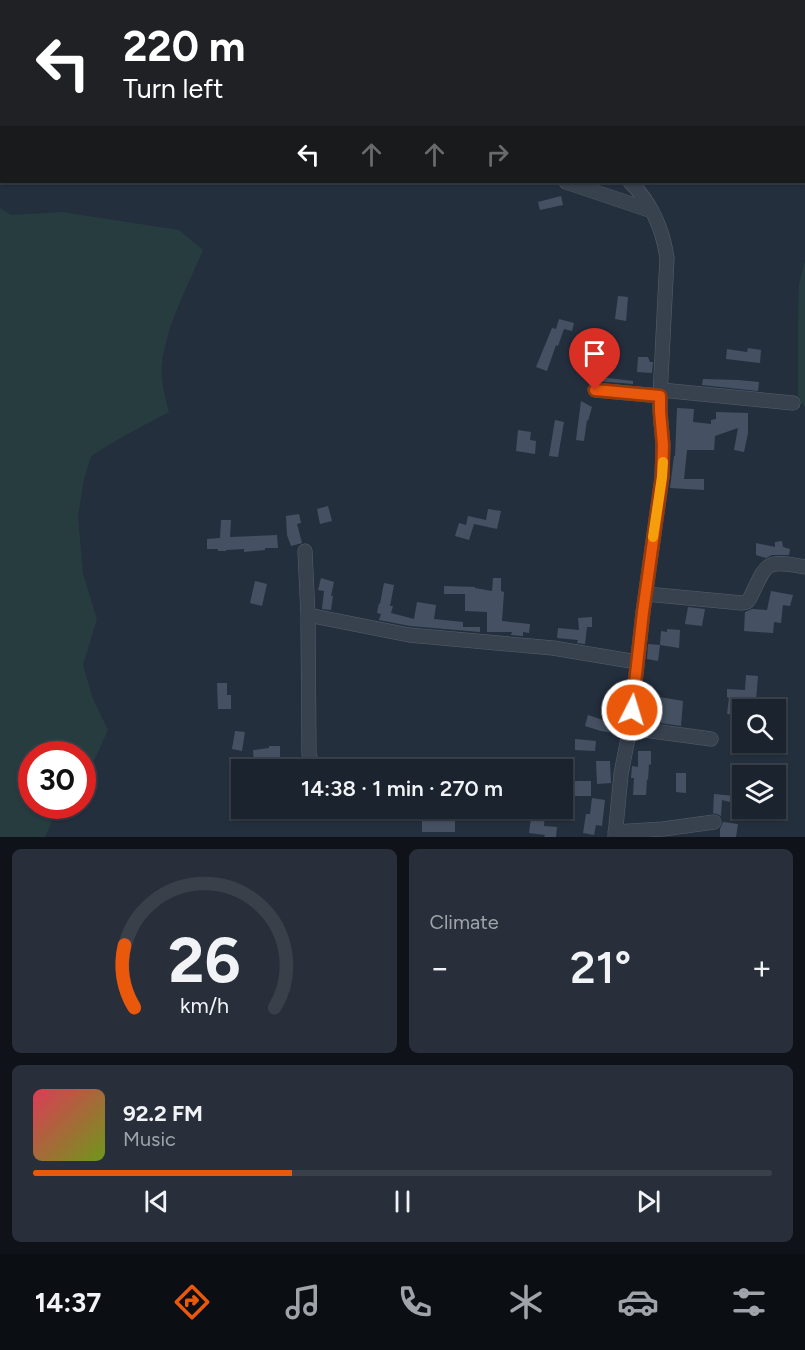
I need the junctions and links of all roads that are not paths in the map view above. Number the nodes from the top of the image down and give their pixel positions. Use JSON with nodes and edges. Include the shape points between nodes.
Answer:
{"nodes":[{"id":1,"x":569,"y":183,"type":"edge"},
{"id":2,"x":631,"y":183,"type":"edge"},
{"id":3,"x":652,"y":211,"type":"junction"},
{"id":4,"x":595,"y":390,"type":"dead end"},
{"id":5,"x":661,"y":393,"type":"junction"},
{"id":6,"x":793,"y":403,"type":"dead end"},
{"id":7,"x":305,"y":551,"type":"dead end"},
{"id":8,"x":805,"y":567,"type":"edge"},
{"id":9,"x":646,"y":594,"type":"junction"},
{"id":10,"x":308,"y":615,"type":"junction"},
{"id":11,"x":637,"y":662,"type":"junction"},
{"id":12,"x":630,"y":728,"type":"junction"},
{"id":13,"x":711,"y":739,"type":"dead end"},
{"id":14,"x":311,"y":759,"type":"edge"},
{"id":15,"x":714,"y":822,"type":"dead end"},
{"id":16,"x":615,"y":835,"type":"edge"}],
"edges":[{"from":1,"to":3,"type":"street"},
{"from":2,"to":3,"type":"street"},
{"from":3,"to":5,"type":"street","via":[[667,258]]},
{"from":4,"to":5,"type":"street"},
{"from":5,"to":6,"type":"street"},
{"from":5,"to":9,"type":"street","via":[[662,477]]},
{"from":7,"to":10,"type":"street"},
{"from":8,"to":9,"type":"street","via":[[777,563],[766,568],[750,598],[742,603]]},
{"from":9,"to":11,"type":"street"},
{"from":10,"to":11,"type":"street","via":[[409,635],[553,648]]},
{"from":10,"to":14,"type":"street"},
{"from":11,"to":12,"type":"street"},
{"from":12,"to":13,"type":"street"},
{"from":12,"to":16,"type":"street"},
{"from":15,"to":16,"type":"street"}]}
